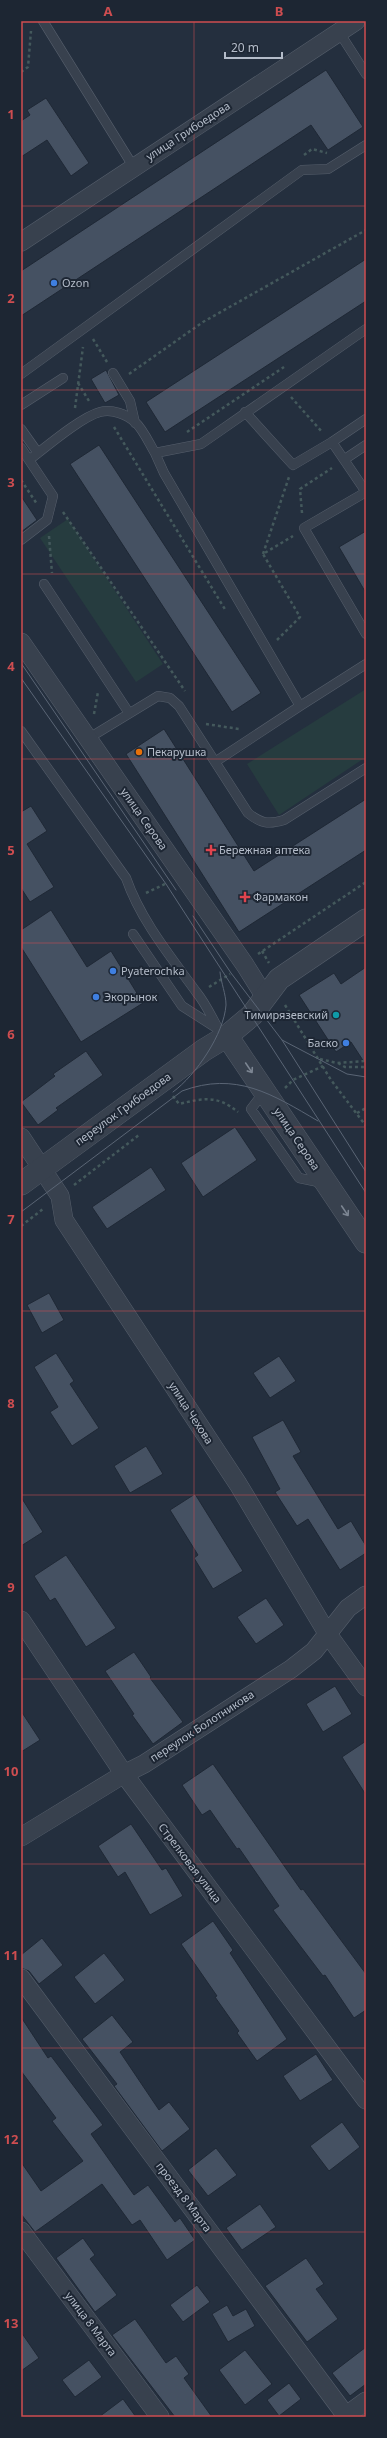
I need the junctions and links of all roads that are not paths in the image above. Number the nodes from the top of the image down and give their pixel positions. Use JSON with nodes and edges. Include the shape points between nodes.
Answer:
{"nodes":[{"id":1,"x":43,"y":21,"type":"edge"},
{"id":2,"x":356,"y":21,"type":"edge"},
{"id":3,"x":339,"y":32,"type":"junction"},
{"id":4,"x":366,"y":74,"type":"edge"},
{"id":5,"x":365,"y":149,"type":"edge"},
{"id":6,"x":133,"y":166,"type":"junction"},
{"id":7,"x":21,"y":242,"type":"edge"},
{"id":8,"x":366,"y":329,"type":"edge"},
{"id":9,"x":113,"y":373,"type":"dead end"},
{"id":10,"x":21,"y":374,"type":"edge"},
{"id":11,"x":63,"y":378,"type":"dead end"},
{"id":12,"x":21,"y":406,"type":"edge"},
{"id":13,"x":245,"y":412,"type":"junction"},
{"id":14,"x":366,"y":419,"type":"edge"},
{"id":15,"x":135,"y":423,"type":"junction"},
{"id":16,"x":21,"y":429,"type":"edge"},
{"id":17,"x":332,"y":442,"type":"junction"},
{"id":18,"x":366,"y":445,"type":"edge"},
{"id":19,"x":21,"y":448,"type":"edge"},
{"id":20,"x":38,"y":453,"type":"junction"},
{"id":21,"x":155,"y":453,"type":"junction"},
{"id":22,"x":345,"y":459,"type":"junction"},
{"id":23,"x":29,"y":460,"type":"junction"},
{"id":24,"x":21,"y":540,"type":"edge"},
{"id":25,"x":44,"y":584,"type":"dead end"},
{"id":26,"x":366,"y":634,"type":"edge"},
{"id":27,"x":21,"y":642,"type":"edge"},
{"id":28,"x":366,"y":664,"type":"edge"},
{"id":29,"x":300,"y":706,"type":"junction"},
{"id":30,"x":129,"y":713,"type":"junction"},
{"id":31,"x":21,"y":731,"type":"edge"},
{"id":32,"x":89,"y":738,"type":"junction"},
{"id":33,"x":215,"y":762,"type":"junction"},
{"id":34,"x":366,"y":768,"type":"edge"},
{"id":35,"x":366,"y":920,"type":"edge"},
{"id":36,"x":133,"y":934,"type":"dead end"},
{"id":37,"x":265,"y":998,"type":"junction"},
{"id":38,"x":223,"y":1033,"type":"junction"},
{"id":39,"x":21,"y":1137,"type":"edge"},
{"id":40,"x":42,"y":1169,"type":"junction"},
{"id":41,"x":21,"y":1184,"type":"edge"},
{"id":42,"x":366,"y":1242,"type":"edge"},
{"id":43,"x":366,"y":1595,"type":"edge"},
{"id":44,"x":21,"y":1620,"type":"edge"},
{"id":45,"x":327,"y":1633,"type":"junction"},
{"id":46,"x":366,"y":1687,"type":"edge"},
{"id":47,"x":124,"y":1774,"type":"junction"},
{"id":48,"x":21,"y":1837,"type":"edge"},
{"id":49,"x":21,"y":1978,"type":"edge"},
{"id":50,"x":366,"y":2100,"type":"edge"},
{"id":51,"x":21,"y":2231,"type":"edge"},
{"id":52,"x":366,"y":2402,"type":"edge"},
{"id":53,"x":346,"y":2416,"type":"edge"},
{"id":54,"x":160,"y":2417,"type":"edge"}],
"edges":[{"from":1,"to":6,"type":"lane"},
{"from":2,"to":3,"type":"street","name":"улица Грибоедова"},
{"from":3,"to":4,"type":"lane"},
{"from":3,"to":6,"type":"street","name":"улица Грибоедова"},
{"from":5,"to":10,"type":"lane","via":[[328,169],[302,170]]},
{"from":6,"to":7,"type":"street","name":"улица Грибоедова"},
{"from":8,"to":13,"type":"lane"},
{"from":9,"to":15,"type":"lane","via":[[130,401]]},
{"from":11,"to":12,"type":"lane"},
{"from":13,"to":17,"type":"lane","via":[[293,465]]},
{"from":13,"to":21,"type":"lane","via":[[201,444]]},
{"from":14,"to":17,"type":"lane"},
{"from":15,"to":20,"type":"lane","via":[[125,415],[101,412]]},
{"from":15,"to":21,"type":"lane"},
{"from":16,"to":20,"type":"lane"},
{"from":17,"to":22,"type":"lane"},
{"from":18,"to":22,"type":"lane"},
{"from":19,"to":23,"type":"lane"},
{"from":20,"to":23,"type":"lane"},
{"from":21,"to":29,"type":"lane"},
{"from":22,"to":26,"type":"lane","via":[[366,492],[304,528]]},
{"from":23,"to":24,"type":"lane","via":[[52,496],[47,520]]},
{"from":25,"to":30,"type":"lane"},
{"from":27,"to":32,"type":"street","name":"улица Серова"},
{"from":28,"to":29,"type":"lane"},
{"from":29,"to":33,"type":"lane"},
{"from":30,"to":32,"type":"lane"},
{"from":30,"to":33,"type":"lane","via":[[158,696],[170,698],[179,706]]},
{"from":31,"to":38,"type":"lane","via":[[126,878],[132,897]]},
{"from":32,"to":37,"type":"street","name":"улица Серова"},
{"from":33,"to":34,"type":"lane","via":[[248,813],[260,822],[272,824],[284,820]]},
{"from":35,"to":37,"type":"street","name":"переулок Грибоедова","via":[[279,979]]},
{"from":36,"to":38,"type":"lane","via":[[182,1006]]},
{"from":37,"to":38,"type":"street","name":"переулок Грибоедова","via":[[252,1015]]},
{"from":38,"to":40,"type":"street","name":"переулок Грибоедова"},
{"from":38,"to":42,"type":"street","name":"улица Серова","one_way":true},
{"from":39,"to":40,"type":"street","name":"улица Чехова"},
{"from":40,"to":41,"type":"street","name":"переулок Грибоедова"},
{"from":40,"to":45,"type":"street","name":"улица Чехова","via":[[60,1196],[64,1220],[238,1484]]},
{"from":43,"to":45,"type":"street","name":"переулок Болотникова","via":[[348,1608]]},
{"from":44,"to":47,"type":"street","name":"Стрелковая улица"},
{"from":45,"to":46,"type":"street","name":"улица Чехова"},
{"from":45,"to":47,"type":"street","name":"переулок Болотникова","via":[[314,1651],[291,1669],[144,1764]]},
{"from":47,"to":48,"type":"street","name":"переулок Болотникова"},
{"from":47,"to":50,"type":"street","name":"Стрелковая улица"},
{"from":49,"to":53,"type":"street","name":"проезд 8 Марта"},
{"from":51,"to":54,"type":"street","name":"улица 8 Марта"},
{"from":52,"to":53,"type":"street"}]}
